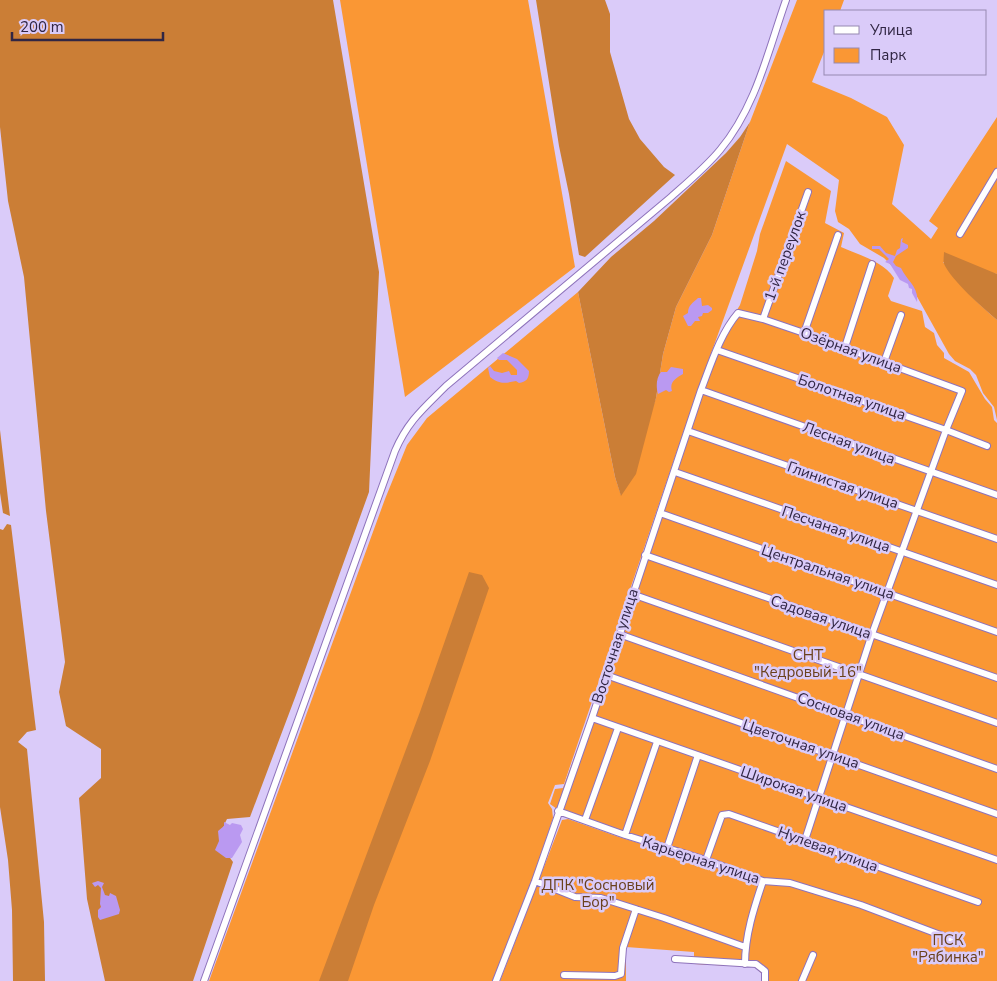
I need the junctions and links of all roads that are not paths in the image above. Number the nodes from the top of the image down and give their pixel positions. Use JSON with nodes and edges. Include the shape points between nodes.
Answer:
{"nodes":[{"id":1,"x":786,"y":0,"type":"edge"},
{"id":2,"x":997,"y":172,"type":"edge"},
{"id":3,"x":808,"y":192,"type":"dead end"},
{"id":4,"x":960,"y":234,"type":"dead end"},
{"id":5,"x":838,"y":235,"type":"dead end"},
{"id":6,"x":872,"y":264,"type":"dead end"},
{"id":7,"x":738,"y":313,"type":"joint"},
{"id":8,"x":901,"y":315,"type":"dead end"},
{"id":9,"x":763,"y":319,"type":"junction"},
{"id":10,"x":804,"y":333,"type":"junction"},
{"id":11,"x":845,"y":347,"type":"junction"},
{"id":12,"x":717,"y":350,"type":"junction"},
{"id":13,"x":884,"y":362,"type":"junction"},
{"id":14,"x":701,"y":390,"type":"junction"},
{"id":15,"x":946,"y":430,"type":"junction"},
{"id":16,"x":688,"y":431,"type":"junction"},
{"id":17,"x":987,"y":446,"type":"dead end"},
{"id":18,"x":675,"y":472,"type":"junction"},
{"id":19,"x":931,"y":472,"type":"junction"},
{"id":20,"x":997,"y":495,"type":"edge"},
{"id":21,"x":917,"y":511,"type":"junction"},
{"id":22,"x":660,"y":513,"type":"junction"},
{"id":23,"x":997,"y":539,"type":"edge"},
{"id":24,"x":902,"y":552,"type":"junction"},
{"id":25,"x":645,"y":555,"type":"junction"},
{"id":26,"x":997,"y":585,"type":"edge"},
{"id":27,"x":888,"y":593,"type":"junction"},
{"id":28,"x":632,"y":594,"type":"junction"},
{"id":29,"x":997,"y":632,"type":"edge"},
{"id":30,"x":619,"y":634,"type":"junction"},
{"id":31,"x":872,"y":634,"type":"junction"},
{"id":32,"x":858,"y":675,"type":"junction"},
{"id":33,"x":606,"y":676,"type":"junction"},
{"id":34,"x":997,"y":678,"type":"edge"},
{"id":35,"x":846,"y":714,"type":"junction"},
{"id":36,"x":592,"y":718,"type":"junction"},
{"id":37,"x":997,"y":723,"type":"edge"},
{"id":38,"x":618,"y":728,"type":"junction"},
{"id":39,"x":658,"y":742,"type":"junction"},
{"id":40,"x":698,"y":755,"type":"junction"},
{"id":41,"x":832,"y":755,"type":"junction"},
{"id":42,"x":997,"y":769,"type":"edge"},
{"id":43,"x":819,"y":798,"type":"junction"},
{"id":44,"x":558,"y":810,"type":"junction"},
{"id":45,"x":997,"y":814,"type":"edge"},
{"id":46,"x":585,"y":820,"type":"junction"},
{"id":47,"x":625,"y":835,"type":"junction"},
{"id":48,"x":805,"y":840,"type":"junction"},
{"id":49,"x":667,"y":848,"type":"junction"},
{"id":50,"x":706,"y":860,"type":"junction"},
{"id":51,"x":997,"y":860,"type":"edge"},
{"id":52,"x":535,"y":881,"type":"junction"},
{"id":53,"x":763,"y":881,"type":"junction"},
{"id":54,"x":978,"y":902,"type":"dead end"},
{"id":55,"x":636,"y":909,"type":"junction"},
{"id":56,"x":959,"y":942,"type":"dead end"},
{"id":57,"x":745,"y":947,"type":"junction"},
{"id":58,"x":813,"y":954,"type":"dead end"},
{"id":59,"x":675,"y":959,"type":"dead end"},
{"id":60,"x":745,"y":964,"type":"junction"},
{"id":61,"x":564,"y":975,"type":"dead end"},
{"id":62,"x":765,"y":979,"type":"edge"},
{"id":63,"x":204,"y":981,"type":"edge"},
{"id":64,"x":496,"y":981,"type":"edge"},
{"id":65,"x":802,"y":981,"type":"edge"}],
"edges":[{"from":1,"to":63,"type":"street","via":[[747,110],[720,150],[664,203],[446,386],[403,432]]},
{"from":2,"to":4,"type":"street"},
{"from":3,"to":9,"type":"street","name":"1-й переулок"},
{"from":5,"to":10,"type":"street"},
{"from":6,"to":11,"type":"street"},
{"from":7,"to":9,"type":"street","name":"Озёрная улица"},
{"from":7,"to":12,"type":"street","name":"Восточная улица"},
{"from":8,"to":13,"type":"street"},
{"from":9,"to":10,"type":"street","name":"Озёрная улица"},
{"from":10,"to":11,"type":"street","name":"Озёрная улица"},
{"from":11,"to":13,"type":"street","name":"Озёрная улица"},
{"from":12,"to":14,"type":"street","name":"Восточная улица"},
{"from":12,"to":15,"type":"street","name":"Болотная улица"},
{"from":13,"to":15,"type":"street","name":"Озёрная улица","via":[[962,391]]},
{"from":14,"to":16,"type":"street","name":"Восточная улица"},
{"from":14,"to":19,"type":"street","name":"Лесная улица"},
{"from":15,"to":17,"type":"street","name":"Болотная улица"},
{"from":15,"to":19,"type":"street"},
{"from":16,"to":18,"type":"street","name":"Восточная улица"},
{"from":16,"to":21,"type":"street","name":"Глинистая улица"},
{"from":18,"to":22,"type":"street","name":"Восточная улица"},
{"from":18,"to":24,"type":"street","name":"Песчаная улица"},
{"from":19,"to":20,"type":"street","name":"Лесная улица"},
{"from":19,"to":21,"type":"street"},
{"from":21,"to":23,"type":"street","name":"Глинистая улица"},
{"from":21,"to":24,"type":"street"},
{"from":22,"to":25,"type":"street","name":"Восточная улица"},
{"from":22,"to":27,"type":"street","name":"Центральная улица"},
{"from":24,"to":26,"type":"street","name":"Песчаная улица"},
{"from":24,"to":27,"type":"street"},
{"from":25,"to":28,"type":"street","name":"Восточная улица"},
{"from":25,"to":31,"type":"street","name":"Садовая улица"},
{"from":27,"to":29,"type":"street","name":"Центральная улица"},
{"from":27,"to":31,"type":"street"},
{"from":28,"to":30,"type":"street","name":"Восточная улица"},
{"from":28,"to":32,"type":"street"},
{"from":30,"to":33,"type":"street","name":"Восточная улица"},
{"from":30,"to":35,"type":"street","name":"Сосновая улица"},
{"from":31,"to":32,"type":"street"},
{"from":31,"to":34,"type":"street","name":"Садовая улица"},
{"from":32,"to":35,"type":"street"},
{"from":32,"to":37,"type":"street"},
{"from":33,"to":36,"type":"street","name":"Восточная улица"},
{"from":33,"to":41,"type":"street","name":"Цветочная улица"},
{"from":35,"to":41,"type":"street"},
{"from":35,"to":42,"type":"street","name":"Сосновая улица"},
{"from":36,"to":38,"type":"street","name":"Широкая улица"},
{"from":36,"to":44,"type":"street","name":"Восточная улица"},
{"from":38,"to":39,"type":"street","name":"Широкая улица"},
{"from":38,"to":46,"type":"street"},
{"from":39,"to":40,"type":"street","name":"Широкая улица"},
{"from":39,"to":47,"type":"street"},
{"from":40,"to":43,"type":"street","name":"Широкая улица"},
{"from":40,"to":49,"type":"street"},
{"from":41,"to":43,"type":"street"},
{"from":41,"to":45,"type":"street","name":"Цветочная улица"},
{"from":43,"to":48,"type":"street"},
{"from":43,"to":51,"type":"street","name":"Широкая улица"},
{"from":44,"to":46,"type":"street","name":"Карьерная улица"},
{"from":44,"to":52,"type":"street","name":"Восточная улица"},
{"from":46,"to":47,"type":"street","name":"Карьерная улица"},
{"from":47,"to":49,"type":"street","name":"Карьерная улица"},
{"from":48,"to":50,"type":"street","name":"Нулевая улица","via":[[725,813]]},
{"from":48,"to":54,"type":"street","name":"Нулевая улица"},
{"from":49,"to":50,"type":"street","name":"Карьерная улица"},
{"from":50,"to":53,"type":"street","name":"Карьерная улица"},
{"from":52,"to":55,"type":"street","via":[[575,897],[601,898]]},
{"from":52,"to":64,"type":"street","name":"Восточная улица"},
{"from":53,"to":56,"type":"street","name":"Карьерная улица","via":[[790,882]]},
{"from":53,"to":57,"type":"street"},
{"from":55,"to":57,"type":"street"},
{"from":55,"to":61,"type":"street","via":[[623,948],[621,974]]},
{"from":57,"to":60,"type":"street"},
{"from":58,"to":65,"type":"street"},
{"from":59,"to":60,"type":"street"},
{"from":60,"to":62,"type":"street","via":[[760,966],[765,971]]}]}
